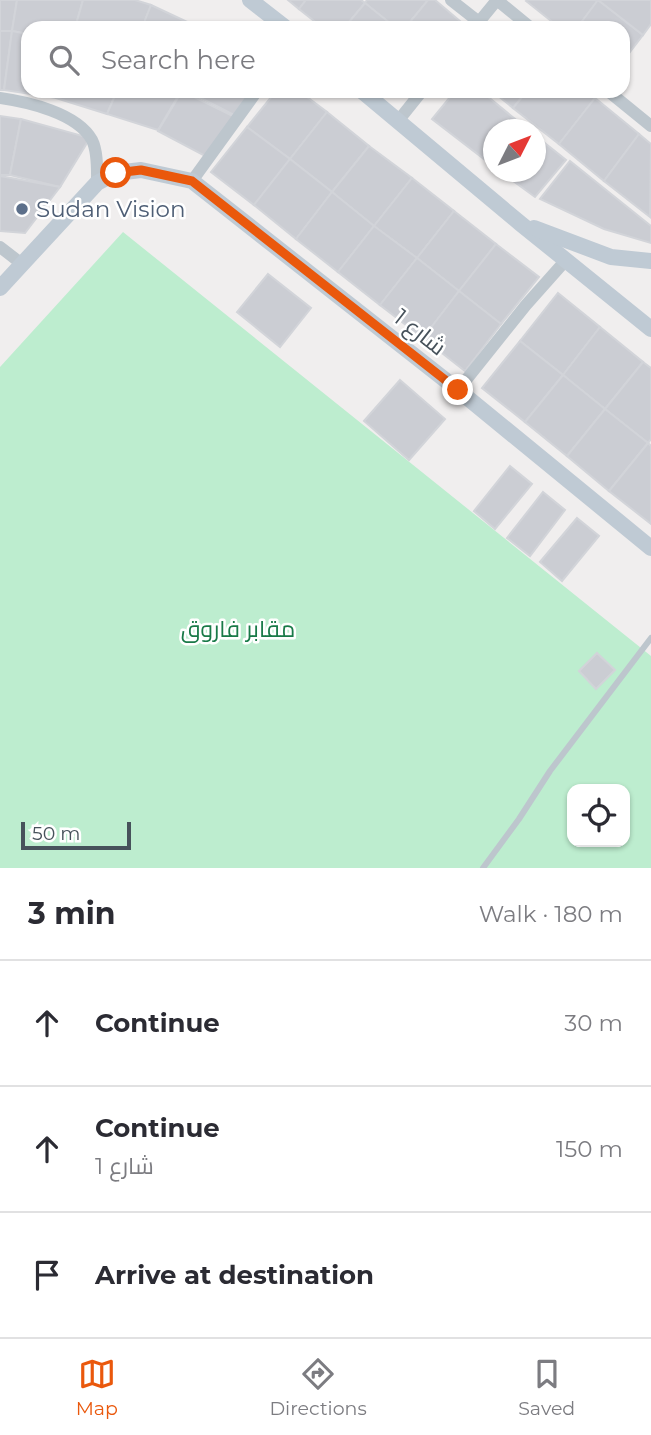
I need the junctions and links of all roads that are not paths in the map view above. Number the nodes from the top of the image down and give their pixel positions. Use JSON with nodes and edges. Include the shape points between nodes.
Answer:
{"nodes":[{"id":1,"x":250,"y":0,"type":"edge"},
{"id":2,"x":452,"y":0,"type":"edge"},
{"id":3,"x":497,"y":0,"type":"edge"},
{"id":4,"x":277,"y":21,"type":"edge"},
{"id":5,"x":472,"y":21,"type":"edge"},
{"id":6,"x":479,"y":21,"type":"edge"},
{"id":7,"x":522,"y":21,"type":"edge"},
{"id":8,"x":0,"y":98,"type":"edge"},
{"id":9,"x":252,"y":98,"type":"edge"},
{"id":10,"x":370,"y":98,"type":"edge"},
{"id":11,"x":416,"y":98,"type":"edge"},
{"id":12,"x":617,"y":98,"type":"edge"},
{"id":13,"x":398,"y":121,"type":"junction"},
{"id":14,"x":651,"y":126,"type":"edge"},
{"id":15,"x":192,"y":181,"type":"junction"},
{"id":16,"x":97,"y":183,"type":"junction"},
{"id":17,"x":522,"y":224,"type":"junction"},
{"id":18,"x":0,"y":247,"type":"edge"},
{"id":19,"x":566,"y":260,"type":"junction"},
{"id":20,"x":651,"y":261,"type":"edge"},
{"id":21,"x":22,"y":264,"type":"junction"},
{"id":22,"x":0,"y":288,"type":"edge"},
{"id":23,"x":651,"y":329,"type":"edge"},
{"id":24,"x":458,"y":390,"type":"junction"},
{"id":25,"x":651,"y":548,"type":"edge"},
{"id":26,"x":651,"y":638,"type":"edge"},
{"id":27,"x":483,"y":868,"type":"edge"}],
"edges":[{"from":1,"to":4,"type":"street"},
{"from":2,"to":5,"type":"street"},
{"from":3,"to":6,"type":"street"},
{"from":3,"to":7,"type":"street"},
{"from":8,"to":16,"type":"street","via":[[59,114],[84,130],[93,142]]},
{"from":9,"to":15,"type":"street"},
{"from":10,"to":13,"type":"street"},
{"from":11,"to":13,"type":"street"},
{"from":12,"to":14,"type":"street"},
{"from":13,"to":17,"type":"street"},
{"from":15,"to":16,"type":"street","via":[[141,170],[116,173]]},
{"from":15,"to":24,"type":"street","name":"شارع 1"},
{"from":16,"to":21,"type":"street"},
{"from":17,"to":19,"type":"street"},
{"from":17,"to":20,"type":"street","via":[[611,257]]},
{"from":18,"to":21,"type":"street"},
{"from":19,"to":23,"type":"street"},
{"from":19,"to":24,"type":"street"},
{"from":21,"to":22,"type":"street"},
{"from":24,"to":25,"type":"street","name":"شارع 1"},
{"from":26,"to":27,"type":"lane"}]}
